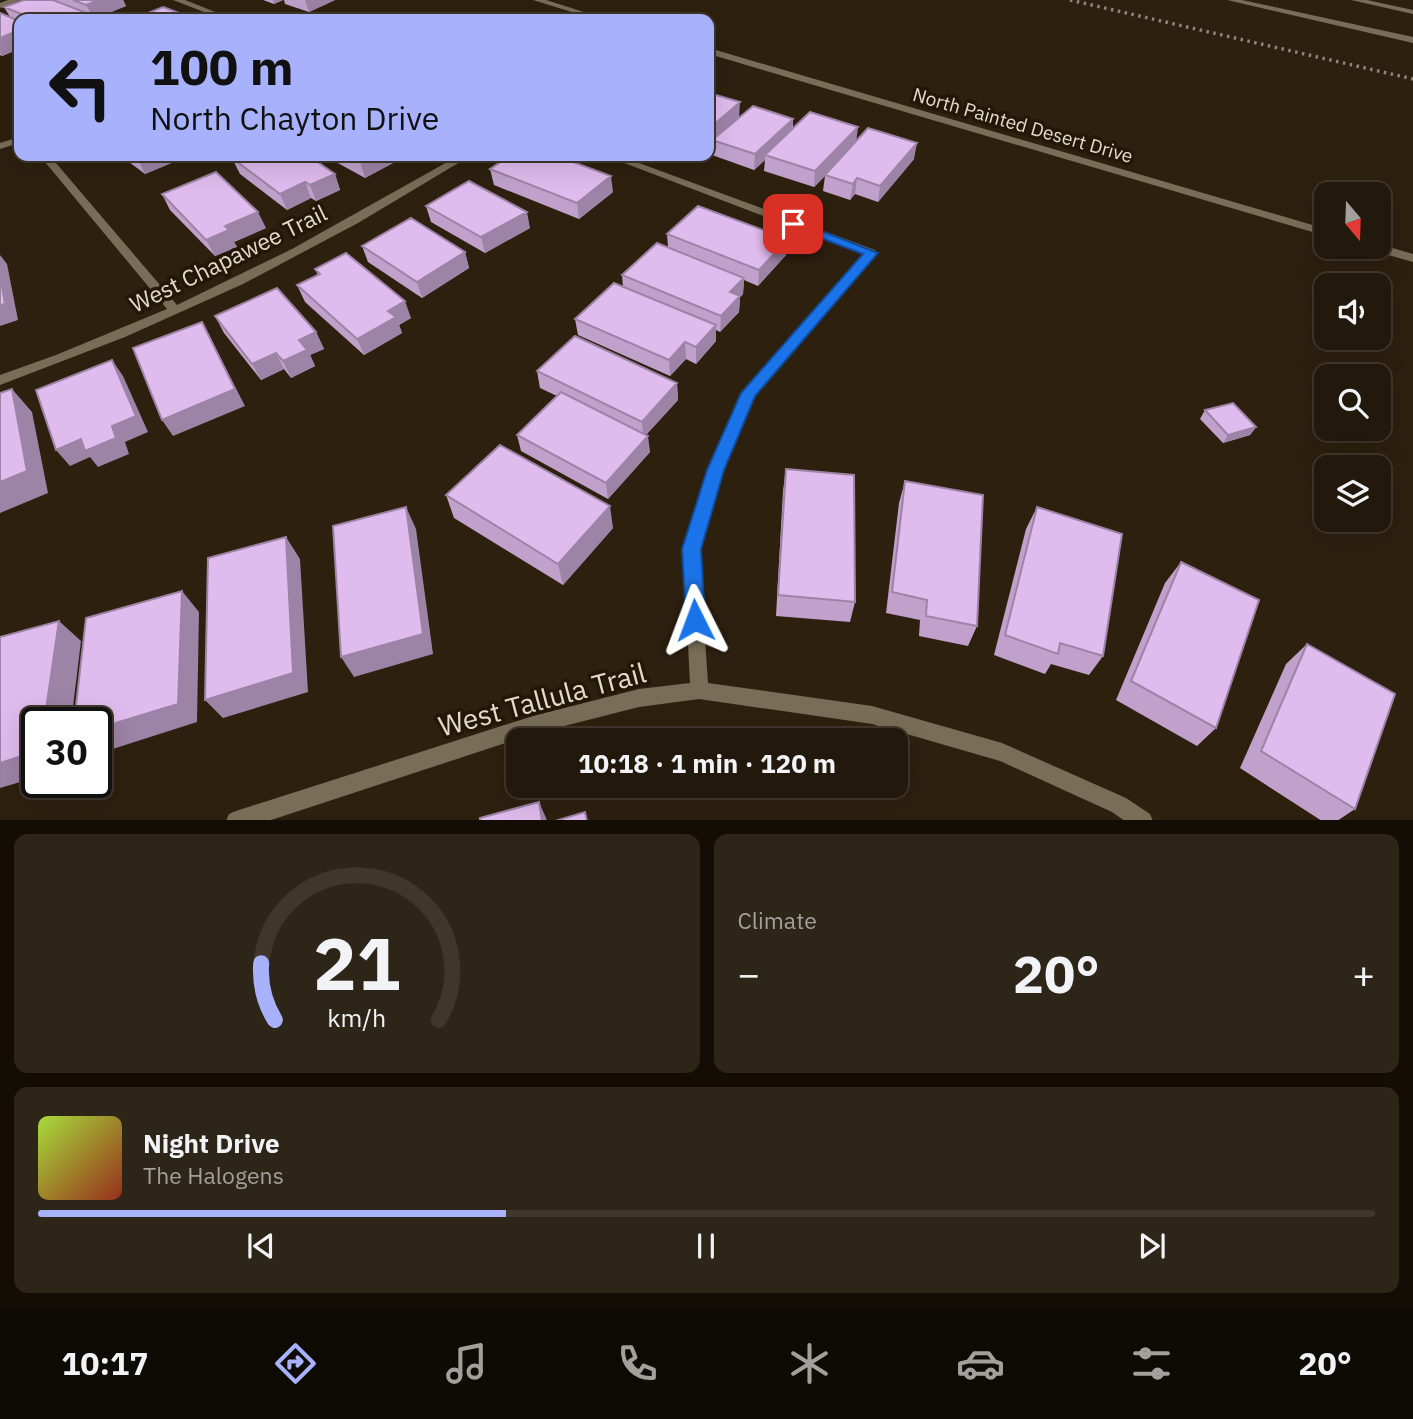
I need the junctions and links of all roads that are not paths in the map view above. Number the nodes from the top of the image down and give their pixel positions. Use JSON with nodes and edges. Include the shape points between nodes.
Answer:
{"nodes":[{"id":1,"x":16,"y":0,"type":"edge"},
{"id":2,"x":177,"y":0,"type":"edge"},
{"id":3,"x":537,"y":0,"type":"edge"},
{"id":4,"x":1231,"y":0,"type":"edge"},
{"id":5,"x":1355,"y":0,"type":"edge"},
{"id":6,"x":0,"y":6,"type":"edge"},
{"id":7,"x":1413,"y":12,"type":"edge"},
{"id":8,"x":215,"y":14,"type":"edge"},
{"id":9,"x":584,"y":14,"type":"edge"},
{"id":10,"x":1413,"y":40,"type":"edge"},
{"id":11,"x":714,"y":52,"type":"edge"},
{"id":12,"x":49,"y":161,"type":"edge"},
{"id":13,"x":457,"y":161,"type":"edge"},
{"id":14,"x":624,"y":161,"type":"edge"},
{"id":15,"x":1314,"y":229,"type":"edge"},
{"id":16,"x":1391,"y":252,"type":"edge"},
{"id":17,"x":1413,"y":258,"type":"edge"},
{"id":18,"x":175,"y":310,"type":"junction"},
{"id":19,"x":0,"y":380,"type":"edge"},
{"id":20,"x":699,"y":690,"type":"junction"},
{"id":21,"x":239,"y":820,"type":"edge"},
{"id":22,"x":1142,"y":820,"type":"edge"}],
"edges":[{"from":1,"to":6,"type":"street"},
{"from":2,"to":8,"type":"street"},
{"from":3,"to":9,"type":"street"},
{"from":4,"to":10,"type":"street"},
{"from":5,"to":7,"type":"street"},
{"from":11,"to":15,"type":"street","name":"North Painted Desert Drive"},
{"from":12,"to":18,"type":"street"},
{"from":13,"to":18,"type":"street","name":"West Chapawee Trail","via":[[292,253]]},
{"from":14,"to":20,"type":"street","via":[[872,253],[749,393],[716,470],[691,549]]},
{"from":16,"to":17,"type":"street"},
{"from":18,"to":19,"type":"street","name":"West Chapawee Trail"},
{"from":20,"to":21,"type":"street","name":"West Tallula Trail","via":[[639,698],[533,725]]},
{"from":20,"to":22,"type":"street","name":"West Tallula Trail","via":[[872,715],[1002,751]]}]}
